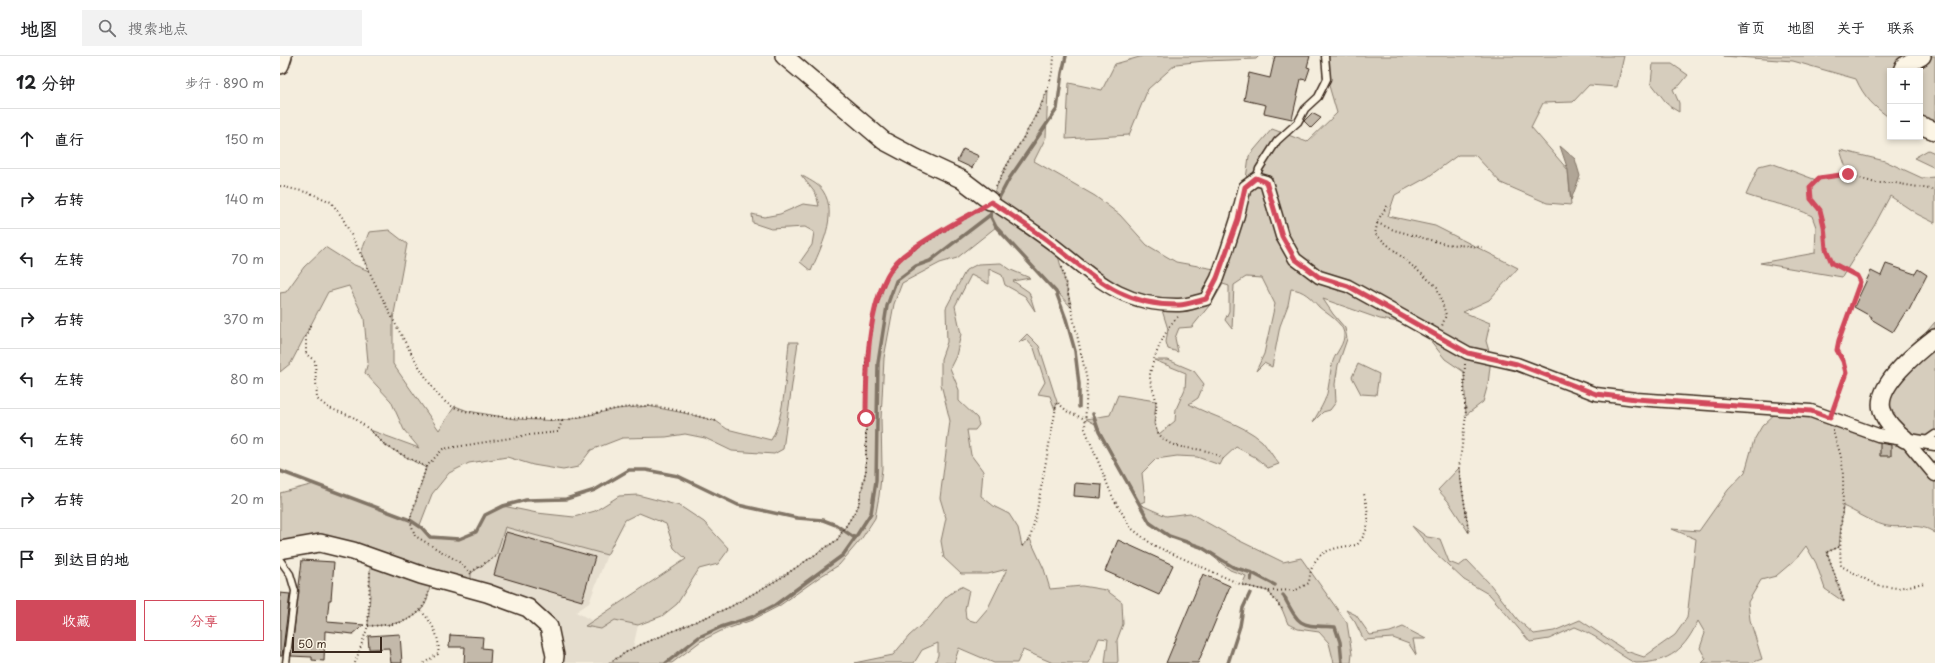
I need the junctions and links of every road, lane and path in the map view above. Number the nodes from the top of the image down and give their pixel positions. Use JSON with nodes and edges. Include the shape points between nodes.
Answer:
{"nodes":[{"id":1,"x":283,"y":56,"type":"edge"},
{"id":2,"x":784,"y":56,"type":"edge"},
{"id":3,"x":1054,"y":56,"type":"edge"},
{"id":4,"x":1325,"y":56,"type":"edge"},
{"id":5,"x":1922,"y":56,"type":"edge"},
{"id":6,"x":280,"y":65,"type":"edge"},
{"id":7,"x":1903,"y":68,"type":"edge"},
{"id":8,"x":1923,"y":126,"type":"edge"},
{"id":9,"x":1935,"y":131,"type":"edge"},
{"id":10,"x":1256,"y":178,"type":"junction"},
{"id":11,"x":280,"y":186,"type":"edge"},
{"id":12,"x":1935,"y":190,"type":"edge"},
{"id":13,"x":995,"y":204,"type":"junction"},
{"id":14,"x":1387,"y":206,"type":"dead end"},
{"id":15,"x":1377,"y":223,"type":"junction"},
{"id":16,"x":1056,"y":247,"type":"junction"},
{"id":17,"x":1482,"y":247,"type":"dead end"},
{"id":18,"x":1180,"y":316,"type":"dead end"},
{"id":19,"x":310,"y":325,"type":"dead end"},
{"id":20,"x":1438,"y":337,"type":"junction"},
{"id":21,"x":1935,"y":338,"type":"edge"},
{"id":22,"x":1468,"y":353,"type":"junction"},
{"id":23,"x":1830,"y":418,"type":"junction"},
{"id":24,"x":1086,"y":419,"type":"junction"},
{"id":25,"x":562,"y":421,"type":"junction"},
{"id":26,"x":716,"y":421,"type":"dead end"},
{"id":27,"x":1935,"y":434,"type":"edge"},
{"id":28,"x":1905,"y":439,"type":"junction"},
{"id":29,"x":1929,"y":443,"type":"edge"},
{"id":30,"x":1223,"y":458,"type":"dead end"},
{"id":31,"x":426,"y":467,"type":"junction"},
{"id":32,"x":1935,"y":475,"type":"edge"},
{"id":33,"x":1364,"y":494,"type":"dead end"},
{"id":34,"x":1469,"y":533,"type":"dead end"},
{"id":35,"x":1022,"y":546,"type":"dead end"},
{"id":36,"x":1839,"y":547,"type":"junction"},
{"id":37,"x":280,"y":550,"type":"edge"},
{"id":38,"x":496,"y":556,"type":"dead end"},
{"id":39,"x":370,"y":557,"type":"junction"},
{"id":40,"x":280,"y":560,"type":"edge"},
{"id":41,"x":471,"y":572,"type":"junction"},
{"id":42,"x":431,"y":578,"type":"junction"},
{"id":43,"x":1925,"y":583,"type":"dead end"},
{"id":44,"x":471,"y":589,"type":"junction"},
{"id":45,"x":1268,"y":591,"type":"junction"},
{"id":46,"x":1844,"y":602,"type":"dead end"},
{"id":47,"x":1282,"y":609,"type":"dead end"},
{"id":48,"x":421,"y":611,"type":"junction"},
{"id":49,"x":368,"y":626,"type":"junction"},
{"id":50,"x":286,"y":663,"type":"edge"},
{"id":51,"x":355,"y":663,"type":"edge"},
{"id":52,"x":424,"y":663,"type":"edge"},
{"id":53,"x":554,"y":663,"type":"edge"},
{"id":54,"x":609,"y":663,"type":"edge"}],
"edges":[{"from":1,"to":6,"type":"street"},
{"from":2,"to":13,"type":"street","via":[[884,141],[961,179]]},
{"from":3,"to":13,"type":"path","via":[[1048,90],[1005,168]]},
{"from":4,"to":10,"type":"lane","via":[[1327,79],[1318,97],[1305,110],[1298,122],[1277,141]]},
{"from":5,"to":7,"type":"street"},
{"from":8,"to":9,"type":"street"},
{"from":10,"to":16,"type":"street","via":[[1245,187],[1238,219],[1217,278],[1206,299],[1180,305],[1142,302],[1112,290]]},
{"from":10,"to":20,"type":"street","via":[[1266,182],[1282,236],[1295,259],[1319,277],[1348,286]]},
{"from":11,"to":25,"type":"path","via":[[310,193],[331,202],[342,217],[412,354],[432,387],[448,403],[468,411],[515,419]]},
{"from":12,"to":23,"type":"path","via":[[1875,182],[1848,174],[1819,178],[1810,187],[1811,199],[1820,210],[1826,249],[1832,263],[1857,276],[1860,282],[1839,340],[1837,350],[1846,373]]},
{"from":13,"to":16,"type":"street"},
{"from":13,"to":54,"type":"path","via":[[902,257],[887,276],[873,317],[866,362],[866,470],[858,507],[837,540],[782,577],[730,607],[633,648]]},
{"from":14,"to":15,"type":"path"},
{"from":15,"to":17,"type":"path","via":[[1445,244]]},
{"from":15,"to":20,"type":"path","via":[[1375,234],[1437,287],[1446,315]]},
{"from":16,"to":24,"type":"path","via":[[1087,380]]},
{"from":18,"to":30,"type":"path","via":[[1168,329],[1150,376],[1156,401],[1154,424],[1159,434],[1170,443],[1187,450],[1208,451]]},
{"from":19,"to":31,"type":"path","via":[[306,337],[306,354],[315,360],[316,399],[329,408],[353,417],[386,446]]},
{"from":20,"to":22,"type":"street"},
{"from":21,"to":28,"type":"street","via":[[1911,358],[1883,391],[1882,410],[1894,430]]},
{"from":22,"to":23,"type":"street","via":[[1517,364],[1596,394],[1811,411]]},
{"from":22,"to":34,"type":"path","via":[[1464,372],[1466,415],[1458,468]]},
{"from":23,"to":28,"type":"street","via":[[1878,435]]},
{"from":23,"to":36,"type":"path","via":[[1842,462],[1843,515]]},
{"from":24,"to":35,"type":"path","via":[[1068,412],[1057,402],[1036,515],[1030,539]]},
{"from":24,"to":45,"type":"path","via":[[1085,429],[1093,452],[1113,498],[1131,528],[1153,545],[1242,585]]},
{"from":25,"to":26,"type":"path","via":[[617,409],[648,406]]},
{"from":25,"to":31,"type":"path","via":[[558,432],[443,449]]},
{"from":27,"to":29,"type":"lane"},
{"from":28,"to":29,"type":"street"},
{"from":28,"to":32,"type":"street"},
{"from":31,"to":41,"type":"path","via":[[410,520],[415,536],[458,561]]},
{"from":33,"to":45,"type":"path","via":[[1369,514],[1366,534],[1357,545],[1334,547],[1319,556],[1309,572],[1309,583],[1296,590]]},
{"from":36,"to":43,"type":"path","via":[[1841,566],[1878,586],[1898,588]]},
{"from":36,"to":46,"type":"path","via":[[1827,552]]},
{"from":37,"to":39,"type":"street","via":[[320,543],[353,550]]},
{"from":38,"to":41,"type":"path"},
{"from":39,"to":42,"type":"street"},
{"from":39,"to":49,"type":"path"},
{"from":40,"to":50,"type":"lane","via":[[290,574],[295,591]]},
{"from":41,"to":44,"type":"path"},
{"from":42,"to":44,"type":"street"},
{"from":42,"to":48,"type":"path","via":[[427,600]]},
{"from":44,"to":53,"type":"street","via":[[528,608],[549,627]]},
{"from":45,"to":47,"type":"path"},
{"from":48,"to":49,"type":"path","via":[[409,620]]},
{"from":48,"to":52,"type":"path","via":[[430,620],[440,646],[438,654]]},
{"from":49,"to":51,"type":"path"}]}
